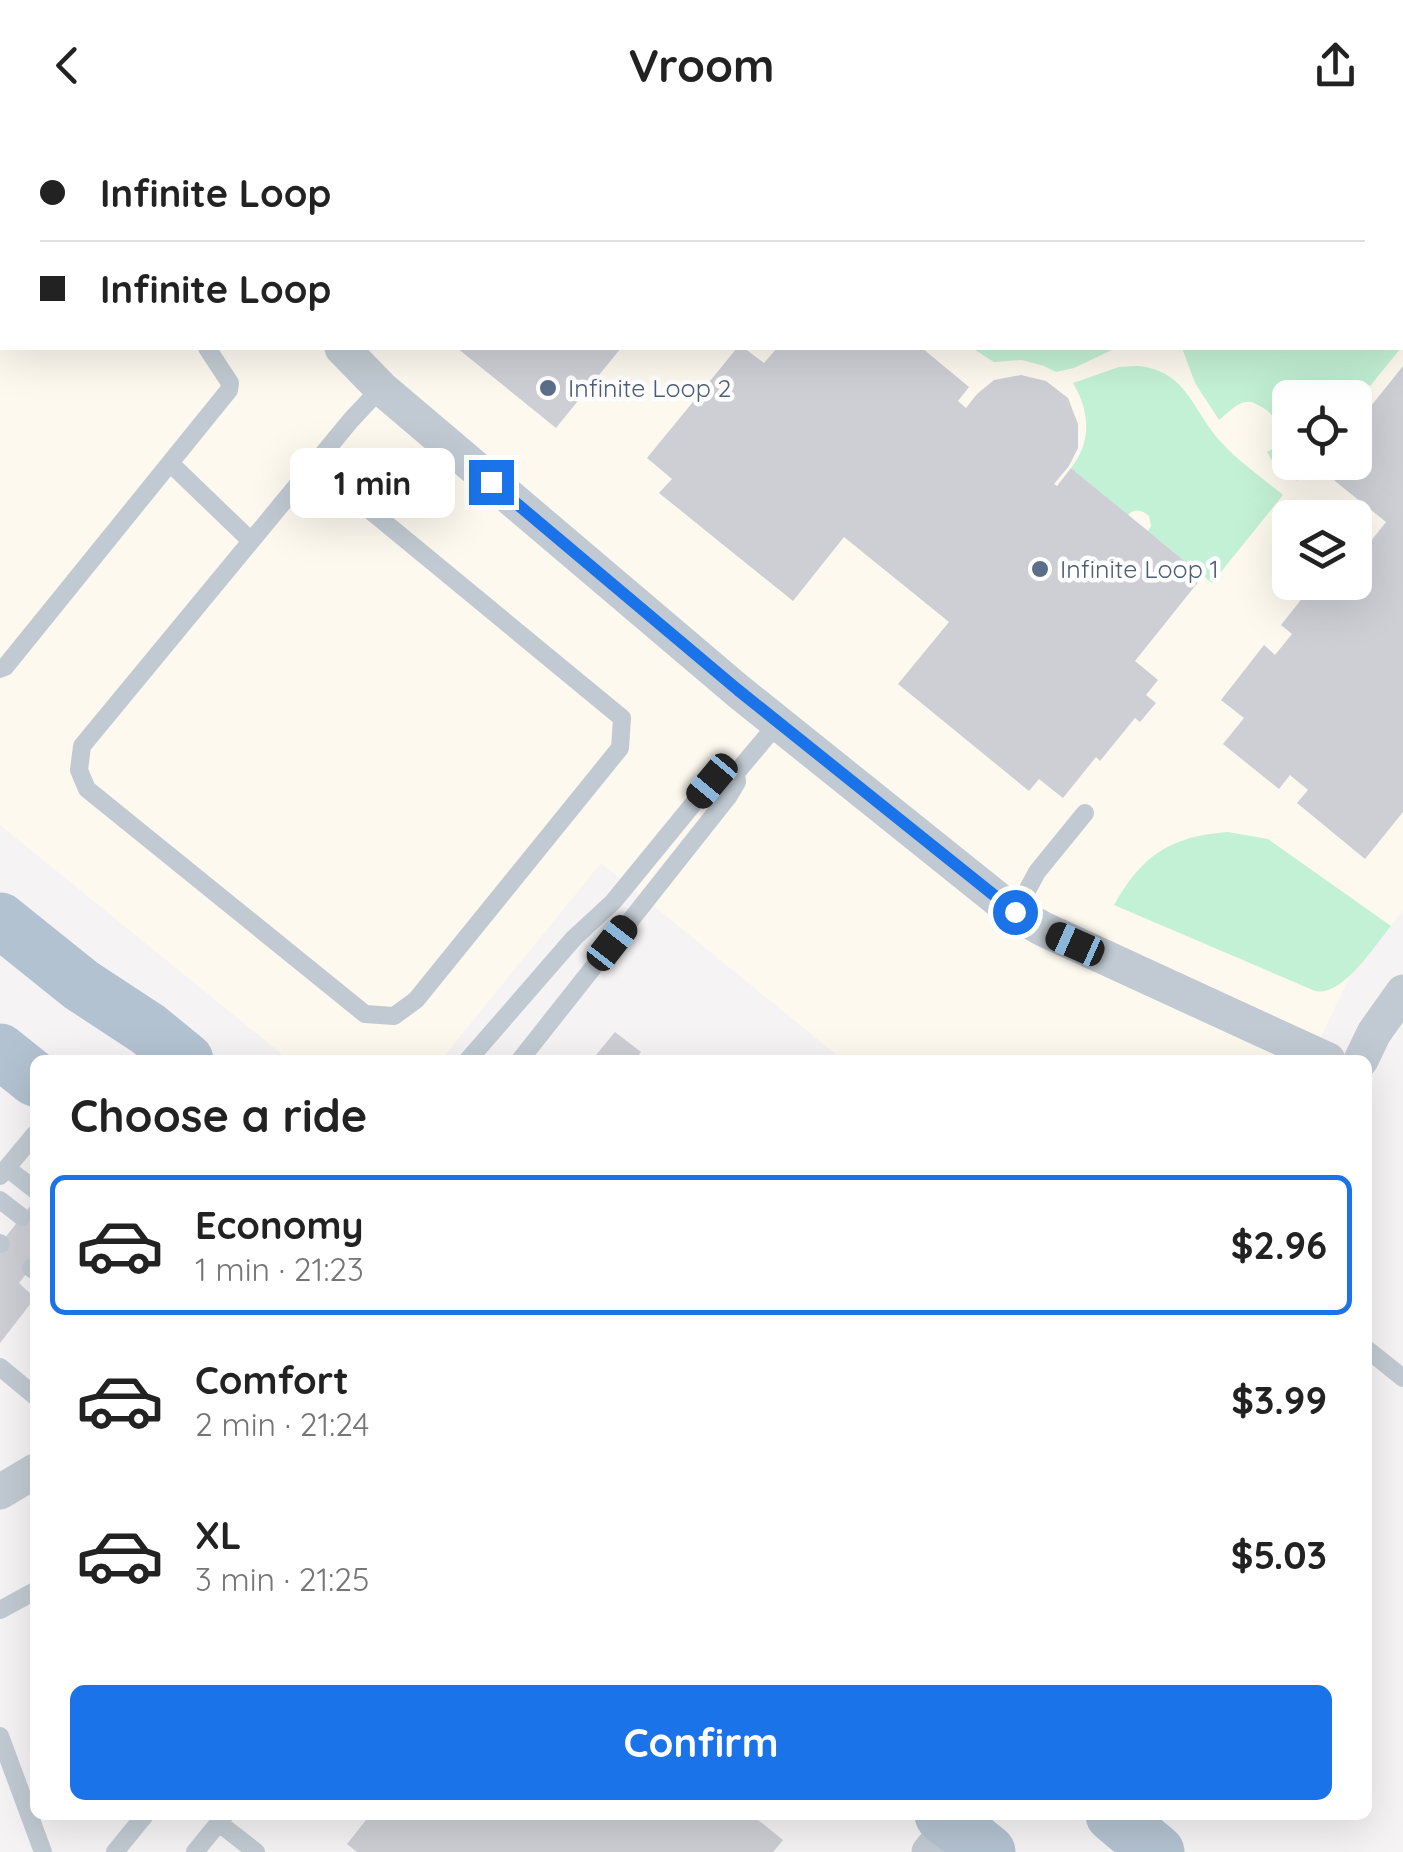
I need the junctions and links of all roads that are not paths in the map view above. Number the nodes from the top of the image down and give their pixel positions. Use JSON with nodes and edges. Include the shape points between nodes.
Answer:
{"nodes":[{"id":1,"x":208,"y":350,"type":"edge"},
{"id":2,"x":344,"y":350,"type":"edge"},
{"id":3,"x":381,"y":388,"type":"junction"},
{"id":4,"x":170,"y":463,"type":"junction"},
{"id":5,"x":315,"y":465,"type":"junction"},
{"id":6,"x":251,"y":541,"type":"junction"},
{"id":7,"x":0,"y":670,"type":"edge"},
{"id":8,"x":778,"y":723,"type":"junction"},
{"id":9,"x":736,"y":773,"type":"junction"},
{"id":10,"x":1085,"y":813,"type":"dead end"},
{"id":11,"x":1015,"y":912,"type":"junction"},
{"id":12,"x":0,"y":920,"type":"edge"},
{"id":13,"x":1403,"y":992,"type":"edge"},
{"id":14,"x":0,"y":1051,"type":"edge"},
{"id":15,"x":180,"y":1055,"type":"edge"},
{"id":16,"x":472,"y":1055,"type":"edge"},
{"id":17,"x":524,"y":1055,"type":"edge"},
{"id":18,"x":1317,"y":1055,"type":"edge"},
{"id":19,"x":1363,"y":1055,"type":"edge"},
{"id":20,"x":30,"y":1075,"type":"edge"},
{"id":21,"x":30,"y":1140,"type":"edge"},
{"id":22,"x":3,"y":1172,"type":"edge"},
{"id":23,"x":30,"y":1187,"type":"edge"},
{"id":24,"x":0,"y":1200,"type":"edge"},
{"id":25,"x":22,"y":1217,"type":"dead end"},
{"id":26,"x":1372,"y":1353,"type":"edge"},
{"id":27,"x":0,"y":1367,"type":"edge"},
{"id":28,"x":1403,"y":1378,"type":"edge"},
{"id":29,"x":30,"y":1392,"type":"edge"},
{"id":30,"x":30,"y":1474,"type":"edge"},
{"id":31,"x":0,"y":1492,"type":"edge"},
{"id":32,"x":30,"y":1594,"type":"edge"},
{"id":33,"x":0,"y":1610,"type":"edge"},
{"id":34,"x":0,"y":1736,"type":"edge"},
{"id":35,"x":30,"y":1817,"type":"edge"},
{"id":36,"x":31,"y":1820,"type":"edge"},
{"id":37,"x":141,"y":1820,"type":"edge"},
{"id":38,"x":221,"y":1820,"type":"edge"},
{"id":39,"x":223,"y":1820,"type":"edge"},
{"id":40,"x":1119,"y":1820,"type":"edge"},
{"id":41,"x":43,"y":1852,"type":"edge"},
{"id":42,"x":114,"y":1852,"type":"edge"},
{"id":43,"x":195,"y":1852,"type":"edge"},
{"id":44,"x":256,"y":1852,"type":"edge"},
{"id":45,"x":1157,"y":1852,"type":"edge"}],
"edges":[{"from":1,"to":4,"type":"lane","via":[[229,390]]},
{"from":2,"to":3,"type":"street"},
{"from":3,"to":5,"type":"lane"},
{"from":3,"to":8,"type":"street"},
{"from":4,"to":6,"type":"lane"},
{"from":4,"to":7,"type":"lane"},
{"from":5,"to":6,"type":"lane"},
{"from":5,"to":6,"type":"lane","via":[[622,718],[620,748],[416,1000],[394,1016],[365,1014],[87,790],[79,770],[82,746]]},
{"from":8,"to":9,"type":"lane"},
{"from":8,"to":11,"type":"street"},
{"from":9,"to":16,"type":"lane","via":[[712,781],[613,902]]},
{"from":9,"to":17,"type":"lane","via":[[728,798]]},
{"from":10,"to":11,"type":"lane","via":[[1037,872]]},
{"from":11,"to":18,"type":"street"},
{"from":12,"to":15,"type":"main road"},
{"from":13,"to":19,"type":"street"},
{"from":14,"to":20,"type":"main road"},
{"from":21,"to":22,"type":"lane"},
{"from":22,"to":23,"type":"lane"},
{"from":24,"to":25,"type":"lane"},
{"from":26,"to":28,"type":"lane"},
{"from":27,"to":29,"type":"lane"},
{"from":30,"to":31,"type":"street"},
{"from":32,"to":33,"type":"lane"},
{"from":34,"to":35,"type":"lane"},
{"from":36,"to":41,"type":"lane"},
{"from":37,"to":42,"type":"lane"},
{"from":38,"to":43,"type":"lane"},
{"from":39,"to":44,"type":"lane"},
{"from":40,"to":45,"type":"main road"}]}
